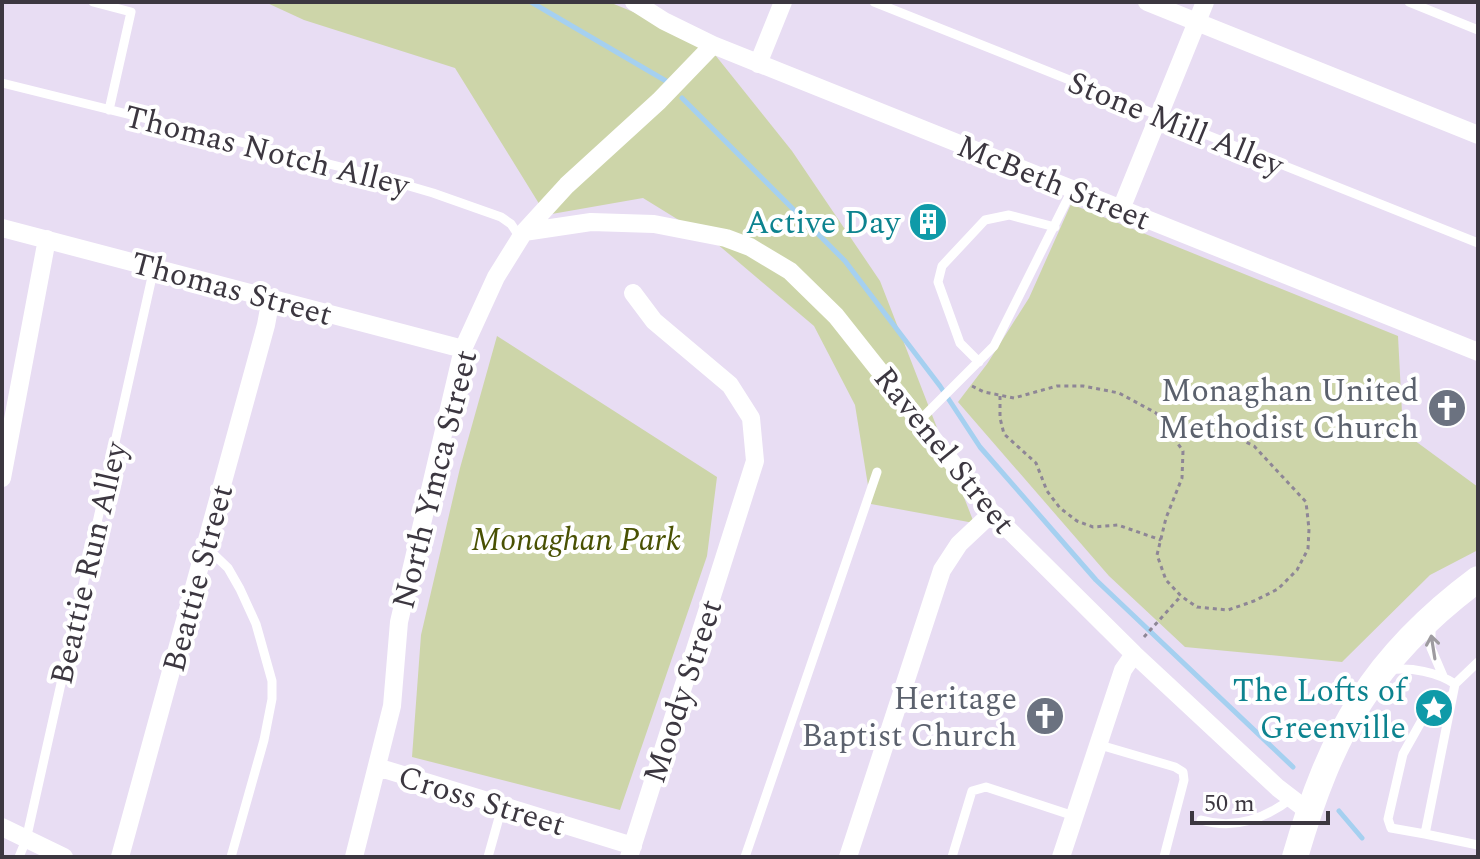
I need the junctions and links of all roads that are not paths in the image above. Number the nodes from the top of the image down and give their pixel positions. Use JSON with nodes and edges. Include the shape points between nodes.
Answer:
{"nodes":[{"id":1,"x":93,"y":2,"type":"edge"},
{"id":2,"x":634,"y":2,"type":"edge"},
{"id":3,"x":783,"y":2,"type":"edge"},
{"id":4,"x":874,"y":2,"type":"edge"},
{"id":5,"x":1147,"y":2,"type":"edge"},
{"id":6,"x":1205,"y":2,"type":"edge"},
{"id":7,"x":1409,"y":2,"type":"edge"},
{"id":8,"x":1197,"y":22,"type":"junction"},
{"id":9,"x":1478,"y":30,"type":"edge"},
{"id":10,"x":713,"y":45,"type":"junction"},
{"id":11,"x":758,"y":64,"type":"junction"},
{"id":12,"x":2,"y":83,"type":"edge"},
{"id":13,"x":109,"y":110,"type":"junction"},
{"id":14,"x":1159,"y":116,"type":"junction"},
{"id":15,"x":1478,"y":135,"type":"edge"},
{"id":16,"x":1072,"y":190,"type":"junction"},
{"id":17,"x":1121,"y":209,"type":"junction"},
{"id":18,"x":1055,"y":227,"type":"junction"},
{"id":19,"x":2,"y":228,"type":"edge"},
{"id":20,"x":522,"y":236,"type":"junction"},
{"id":21,"x":47,"y":239,"type":"junction"},
{"id":22,"x":1478,"y":243,"type":"edge"},
{"id":23,"x":154,"y":268,"type":"junction"},
{"id":24,"x":633,"y":293,"type":"dead end"},
{"id":25,"x":271,"y":298,"type":"junction"},
{"id":26,"x":463,"y":349,"type":"junction"},
{"id":27,"x":1478,"y":352,"type":"edge"},
{"id":28,"x":979,"y":362,"type":"junction"},
{"id":29,"x":919,"y":421,"type":"junction"},
{"id":30,"x":877,"y":472,"type":"dead end"},
{"id":31,"x":2,"y":478,"type":"edge"},
{"id":32,"x":992,"y":513,"type":"junction"},
{"id":33,"x":205,"y":546,"type":"junction"},
{"id":34,"x":1478,"y":579,"type":"edge"},
{"id":35,"x":1433,"y":616,"type":"junction"},
{"id":36,"x":1134,"y":654,"type":"junction"},
{"id":37,"x":1478,"y":662,"type":"edge"},
{"id":38,"x":1380,"y":672,"type":"junction"},
{"id":39,"x":1443,"y":676,"type":"junction"},
{"id":40,"x":1454,"y":689,"type":"junction"},
{"id":41,"x":1100,"y":745,"type":"junction"},
{"id":42,"x":377,"y":767,"type":"junction"},
{"id":43,"x":1300,"y":805,"type":"junction"},
{"id":44,"x":502,"y":807,"type":"junction"},
{"id":45,"x":1074,"y":816,"type":"junction"},
{"id":46,"x":1201,"y":820,"type":"dead end"},
{"id":47,"x":2,"y":827,"type":"edge"},
{"id":48,"x":1425,"y":834,"type":"junction"},
{"id":49,"x":1478,"y":845,"type":"edge"},
{"id":50,"x":23,"y":848,"type":"edge"},
{"id":51,"x":631,"y":852,"type":"edge"},
{"id":52,"x":64,"y":857,"type":"edge"},
{"id":53,"x":120,"y":857,"type":"edge"},
{"id":54,"x":231,"y":857,"type":"edge"},
{"id":55,"x":354,"y":857,"type":"edge"},
{"id":56,"x":488,"y":857,"type":"edge"},
{"id":57,"x":745,"y":857,"type":"edge"},
{"id":58,"x":848,"y":857,"type":"edge"},
{"id":59,"x":952,"y":857,"type":"edge"},
{"id":60,"x":1061,"y":857,"type":"edge"},
{"id":61,"x":1164,"y":857,"type":"edge"},
{"id":62,"x":1295,"y":857,"type":"edge"}],
"edges":[{"from":1,"to":13,"type":"lane","via":[[131,12]]},
{"from":2,"to":10,"type":"street","name":"McBeth Street"},
{"from":3,"to":11,"type":"street"},
{"from":4,"to":14,"type":"lane","name":"Stone Mill Alley"},
{"from":5,"to":8,"type":"street"},
{"from":6,"to":8,"type":"street"},
{"from":7,"to":9,"type":"lane"},
{"from":8,"to":14,"type":"street"},
{"from":8,"to":15,"type":"street"},
{"from":10,"to":11,"type":"street","name":"McBeth Street"},
{"from":10,"to":20,"type":"street","name":"North Ymca Street","via":[[567,185]]},
{"from":11,"to":16,"type":"street","name":"McBeth Street"},
{"from":12,"to":13,"type":"lane","name":"Thomas Notch Alley"},
{"from":13,"to":20,"type":"lane","name":"Thomas Notch Alley","via":[[433,193],[501,217]]},
{"from":14,"to":17,"type":"street"},
{"from":14,"to":22,"type":"lane","name":"Stone Mill Alley"},
{"from":16,"to":17,"type":"street","name":"McBeth Street"},
{"from":16,"to":18,"type":"lane"},
{"from":17,"to":27,"type":"street","name":"McBeth Street"},
{"from":18,"to":28,"type":"lane","via":[[994,346]]},
{"from":18,"to":28,"type":"lane","via":[[1009,215],[985,220],[942,266],[938,282],[960,343]]},
{"from":19,"to":21,"type":"street","name":"Thomas Street"},
{"from":20,"to":26,"type":"street","name":"North Ymca Street","via":[[496,277]]},
{"from":20,"to":29,"type":"street","name":"Ravenel Street","via":[[591,222],[622,222],[711,233],[750,247],[790,271],[825,304]]},
{"from":21,"to":23,"type":"street","name":"Thomas Street"},
{"from":21,"to":31,"type":"street"},
{"from":23,"to":25,"type":"street","name":"Thomas Street"},
{"from":23,"to":50,"type":"lane","name":"Beattie Run Alley"},
{"from":24,"to":51,"type":"street","name":"Moody Street","via":[[654,321],[730,385],[751,418],[755,461]]},
{"from":25,"to":26,"type":"street","name":"Thomas Street"},
{"from":25,"to":33,"type":"street","name":"Beattie Street"},
{"from":26,"to":42,"type":"street","name":"North Ymca Street","via":[[399,622],[392,706]]},
{"from":28,"to":29,"type":"lane"},
{"from":29,"to":32,"type":"street","name":"Ravenel Street"},
{"from":30,"to":57,"type":"lane"},
{"from":32,"to":36,"type":"street","name":"Ravenel Street"},
{"from":32,"to":58,"type":"street","via":[[959,544],[942,570]]},
{"from":33,"to":53,"type":"street","name":"Beattie Street"},
{"from":33,"to":54,"type":"lane","via":[[240,589],[272,681],[264,740]]},
{"from":34,"to":35,"type":"street"},
{"from":35,"to":38,"type":"street"},
{"from":39,"to":35,"type":"lane","one_way":true,"via":[[1431,648]]},
{"from":36,"to":41,"type":"street","via":[[1123,670]]},
{"from":36,"to":43,"type":"street","name":"Ravenel Street"},
{"from":37,"to":40,"type":"lane"},
{"from":38,"to":39,"type":"lane"},
{"from":38,"to":43,"type":"street"},
{"from":39,"to":40,"type":"lane"},
{"from":40,"to":48,"type":"lane"},
{"from":40,"to":48,"type":"lane","via":[[1426,713],[1403,754],[1388,819],[1391,828]]},
{"from":41,"to":45,"type":"street"},
{"from":41,"to":61,"type":"lane","via":[[1183,772]]},
{"from":42,"to":44,"type":"street","name":"Cross Street"},
{"from":42,"to":55,"type":"street","name":"North Ymca Street"},
{"from":43,"to":46,"type":"lane","via":[[1255,820],[1217,825]]},
{"from":43,"to":62,"type":"street"},
{"from":44,"to":51,"type":"street","name":"Cross Street"},
{"from":44,"to":56,"type":"lane"},
{"from":45,"to":59,"type":"lane","via":[[986,787],[972,791]]},
{"from":45,"to":60,"type":"street"},
{"from":47,"to":50,"type":"street"},
{"from":48,"to":49,"type":"lane"},
{"from":50,"to":52,"type":"street"}]}
